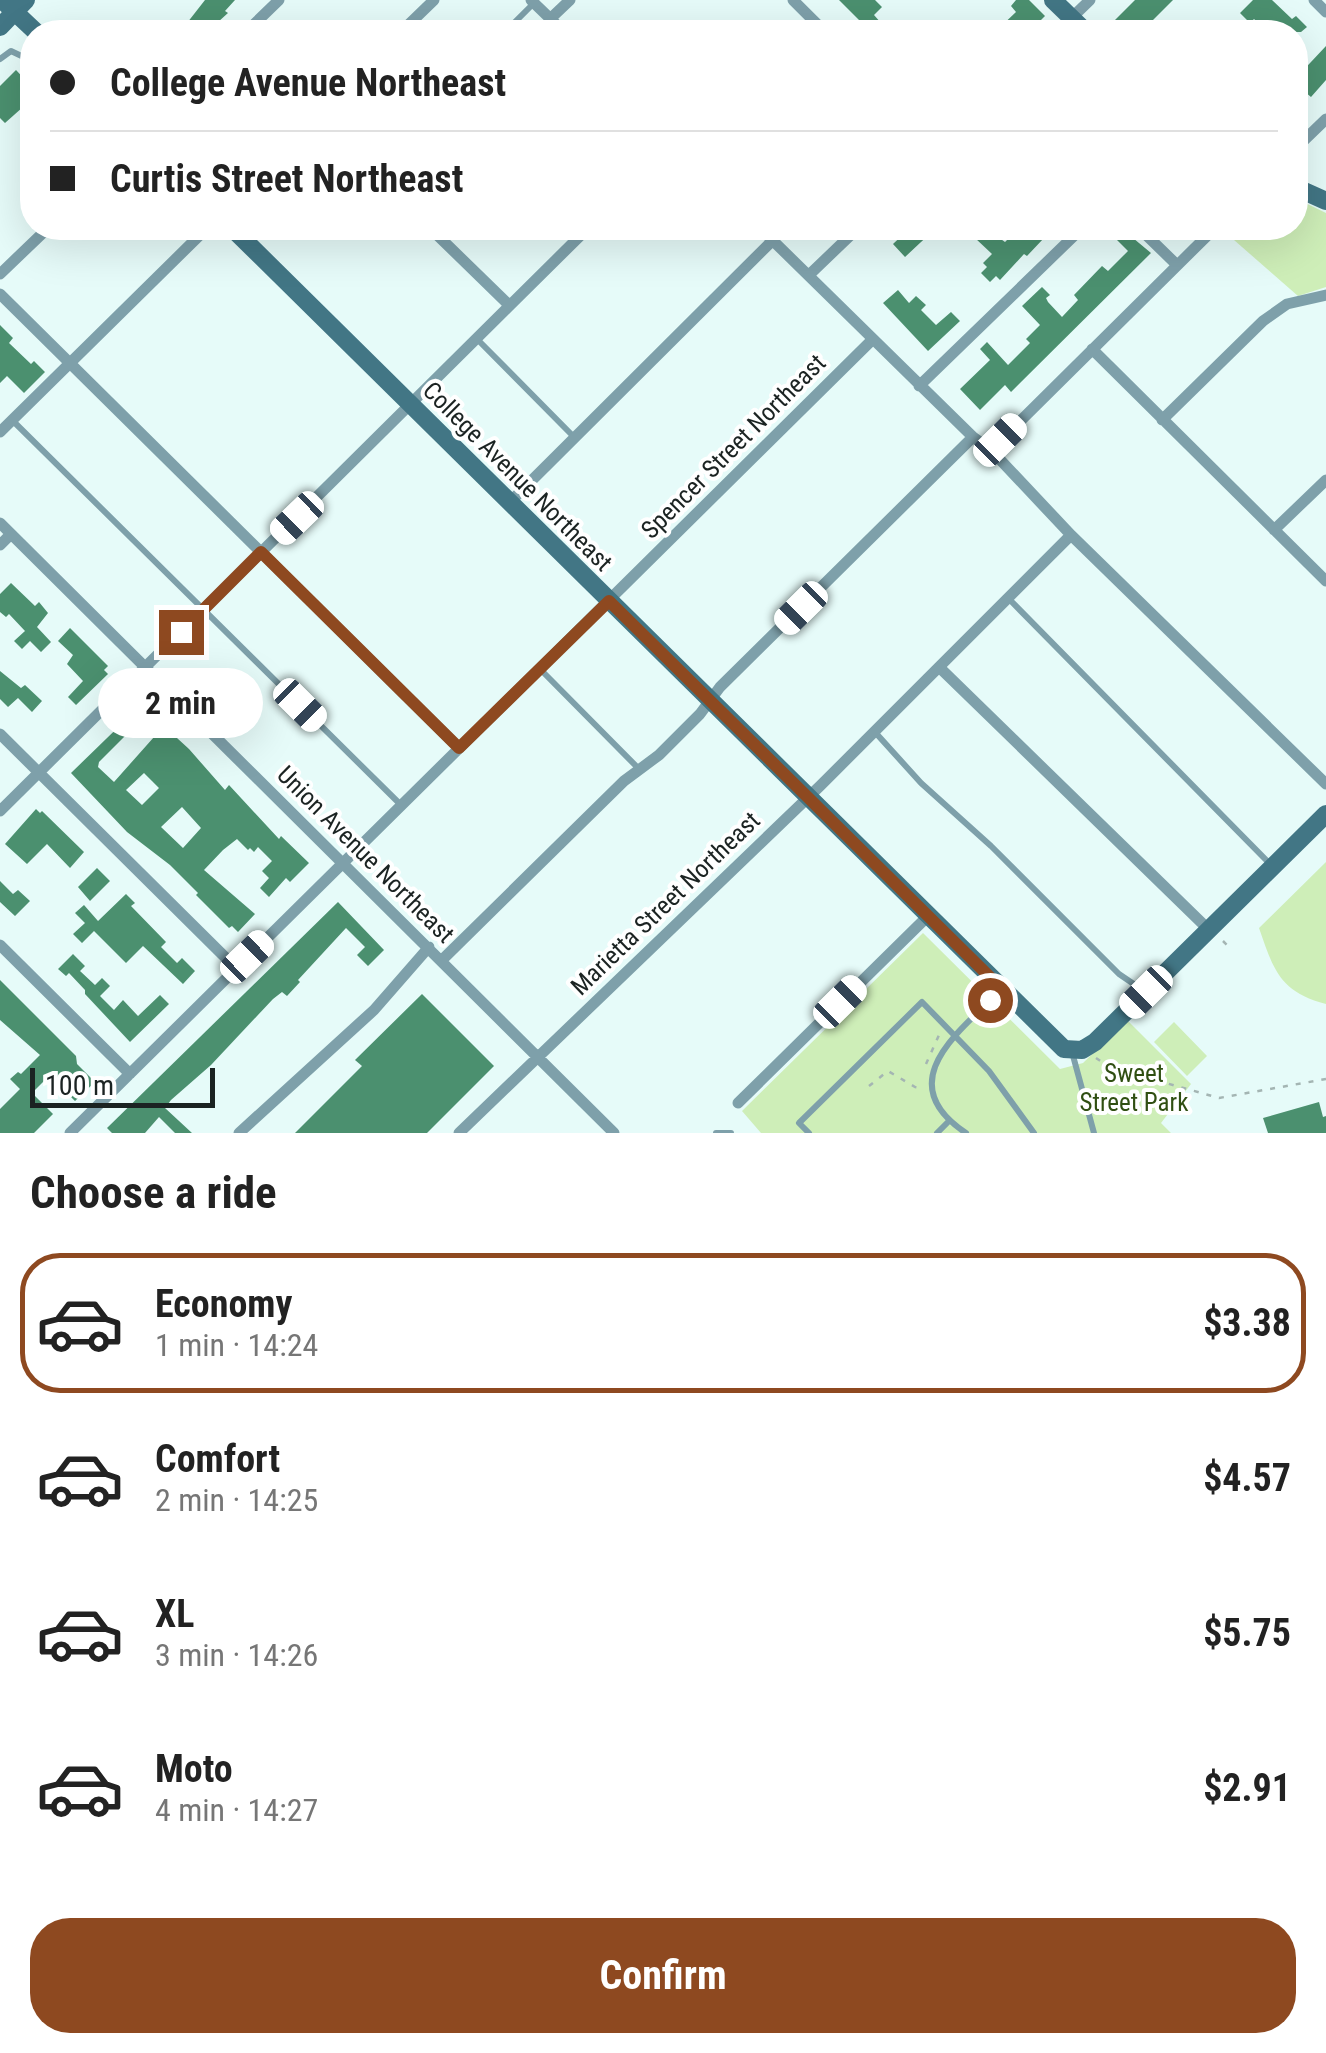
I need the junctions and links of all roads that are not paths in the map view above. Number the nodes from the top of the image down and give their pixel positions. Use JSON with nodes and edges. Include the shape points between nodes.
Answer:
{"nodes":[{"id":1,"x":279,"y":0,"type":"edge"},
{"id":2,"x":434,"y":0,"type":"edge"},
{"id":3,"x":570,"y":0,"type":"edge"},
{"id":4,"x":792,"y":0,"type":"edge"},
{"id":5,"x":1053,"y":0,"type":"edge"},
{"id":6,"x":1090,"y":0,"type":"edge"},
{"id":7,"x":1314,"y":0,"type":"edge"},
{"id":8,"x":532,"y":2,"type":"edge"},
{"id":9,"x":14,"y":4,"type":"edge"},
{"id":10,"x":1326,"y":12,"type":"edge"},
{"id":11,"x":1071,"y":18,"type":"joint"},
{"id":12,"x":550,"y":19,"type":"joint"},
{"id":13,"x":258,"y":20,"type":"edge"},
{"id":14,"x":413,"y":20,"type":"edge"},
{"id":15,"x":813,"y":20,"type":"edge"},
{"id":16,"x":0,"y":27,"type":"edge"},
{"id":17,"x":35,"y":240,"type":"edge"},
{"id":18,"x":195,"y":240,"type":"edge"},
{"id":19,"x":244,"y":240,"type":"edge"},
{"id":20,"x":442,"y":240,"type":"edge"},
{"id":21,"x":576,"y":240,"type":"edge"},
{"id":22,"x":773,"y":240,"type":"joint"},
{"id":23,"x":845,"y":240,"type":"edge"},
{"id":24,"x":1070,"y":240,"type":"edge"},
{"id":25,"x":1151,"y":240,"type":"edge"},
{"id":26,"x":1203,"y":240,"type":"edge"},
{"id":27,"x":1177,"y":265,"type":"junction"},
{"id":28,"x":0,"y":274,"type":"edge"},
{"id":29,"x":809,"y":275,"type":"junction"},
{"id":30,"x":0,"y":294,"type":"edge"},
{"id":31,"x":1326,"y":296,"type":"edge"},
{"id":32,"x":509,"y":305,"type":"junction"},
{"id":33,"x":476,"y":338,"type":"junction"},
{"id":34,"x":872,"y":339,"type":"junction"},
{"id":35,"x":1092,"y":349,"type":"junction"},
{"id":36,"x":69,"y":363,"type":"junction"},
{"id":37,"x":920,"y":386,"type":"junction"},
{"id":38,"x":411,"y":405,"type":"junction"},
{"id":39,"x":12,"y":420,"type":"junction"},
{"id":40,"x":1162,"y":420,"type":"junction"},
{"id":41,"x":0,"y":432,"type":"edge"},
{"id":42,"x":973,"y":437,"type":"junction"},
{"id":43,"x":574,"y":438,"type":"junction"},
{"id":44,"x":991,"y":450,"type":"junction"},
{"id":45,"x":1326,"y":480,"type":"edge"},
{"id":46,"x":510,"y":503,"type":"junction"},
{"id":47,"x":0,"y":524,"type":"edge"},
{"id":48,"x":1274,"y":530,"type":"junction"},
{"id":49,"x":11,"y":534,"type":"junction"},
{"id":50,"x":1071,"y":534,"type":"junction"},
{"id":51,"x":0,"y":546,"type":"edge"},
{"id":52,"x":261,"y":552,"type":"junction"},
{"id":53,"x":1326,"y":581,"type":"edge"},
{"id":54,"x":1008,"y":598,"type":"junction"},
{"id":55,"x":609,"y":601,"type":"junction"},
{"id":56,"x":205,"y":608,"type":"junction"},
{"id":57,"x":145,"y":667,"type":"junction"},
{"id":58,"x":938,"y":667,"type":"junction"},
{"id":59,"x":540,"y":669,"type":"junction"},
{"id":60,"x":711,"y":700,"type":"junction"},
{"id":61,"x":874,"y":731,"type":"junction"},
{"id":62,"x":0,"y":734,"type":"edge"},
{"id":63,"x":459,"y":748,"type":"junction"},
{"id":64,"x":640,"y":770,"type":"junction"},
{"id":65,"x":39,"y":772,"type":"junction"},
{"id":66,"x":1326,"y":784,"type":"edge"},
{"id":67,"x":808,"y":796,"type":"junction"},
{"id":68,"x":402,"y":805,"type":"junction"},
{"id":69,"x":0,"y":810,"type":"edge"},
{"id":70,"x":1326,"y":814,"type":"edge"},
{"id":71,"x":344,"y":862,"type":"junction"},
{"id":72,"x":1272,"y":867,"type":"junction"},
{"id":73,"x":928,"y":916,"type":"junction"},
{"id":74,"x":1213,"y":933,"type":"junction"},
{"id":75,"x":0,"y":945,"type":"edge"},
{"id":76,"x":429,"y":947,"type":"junction"},
{"id":77,"x":442,"y":960,"type":"junction"},
{"id":78,"x":236,"y":968,"type":"junction"},
{"id":79,"x":1002,"y":989,"type":"junction"},
{"id":80,"x":1146,"y":992,"type":"junction"},
{"id":81,"x":954,"y":1034,"type":"junction"},
{"id":82,"x":1072,"y":1051,"type":"junction"},
{"id":83,"x":539,"y":1056,"type":"junction"},
{"id":84,"x":130,"y":1074,"type":"junction"},
{"id":85,"x":738,"y":1103,"type":"dead end"},
{"id":86,"x":950,"y":1121,"type":"junction"},
{"id":87,"x":716,"y":1132,"type":"edge"},
{"id":88,"x":70,"y":1133,"type":"edge"},
{"id":89,"x":239,"y":1133,"type":"edge"},
{"id":90,"x":459,"y":1133,"type":"edge"},
{"id":91,"x":614,"y":1133,"type":"edge"},
{"id":92,"x":731,"y":1133,"type":"edge"},
{"id":93,"x":809,"y":1133,"type":"edge"},
{"id":94,"x":937,"y":1133,"type":"edge"},
{"id":95,"x":966,"y":1133,"type":"edge"},
{"id":96,"x":1034,"y":1133,"type":"edge"},
{"id":97,"x":1094,"y":1133,"type":"edge"}],
"edges":[{"from":1,"to":13,"type":"street"},
{"from":2,"to":14,"type":"street"},
{"from":3,"to":12,"type":"street"},
{"from":4,"to":15,"type":"street"},
{"from":5,"to":11,"type":"street"},
{"from":6,"to":11,"type":"street"},
{"from":7,"to":10,"type":"street"},
{"from":8,"to":12,"type":"street"},
{"from":9,"to":16,"type":"street"},
{"from":17,"to":28,"type":"street"},
{"from":18,"to":36,"type":"street"},
{"from":19,"to":38,"type":"street","name":"College Avenue Northeast"},
{"from":20,"to":32,"type":"street"},
{"from":21,"to":32,"type":"street"},
{"from":22,"to":29,"type":"street"},
{"from":22,"to":43,"type":"street"},
{"from":23,"to":29,"type":"street"},
{"from":24,"to":37,"type":"street"},
{"from":25,"to":27,"type":"street"},
{"from":26,"to":27,"type":"street"},
{"from":27,"to":35,"type":"street"},
{"from":29,"to":34,"type":"street"},
{"from":30,"to":36,"type":"street"},
{"from":31,"to":40,"type":"street","via":[[1286,304],[1263,321]]},
{"from":32,"to":33,"type":"street"},
{"from":33,"to":38,"type":"street"},
{"from":33,"to":43,"type":"lane"},
{"from":34,"to":37,"type":"street"},
{"from":34,"to":55,"type":"street","name":"Spencer Street Northeast"},
{"from":35,"to":40,"type":"street"},
{"from":35,"to":44,"type":"street"},
{"from":36,"to":39,"type":"street"},
{"from":36,"to":52,"type":"street"},
{"from":37,"to":42,"type":"street"},
{"from":38,"to":46,"type":"street","name":"College Avenue Northeast"},
{"from":38,"to":52,"type":"street"},
{"from":39,"to":41,"type":"street"},
{"from":39,"to":56,"type":"lane"},
{"from":40,"to":48,"type":"street"},
{"from":42,"to":44,"type":"street"},
{"from":42,"to":60,"type":"street"},
{"from":43,"to":46,"type":"street"},
{"from":44,"to":50,"type":"street"},
{"from":45,"to":48,"type":"street"},
{"from":46,"to":55,"type":"street","name":"College Avenue Northeast"},
{"from":47,"to":49,"type":"street","name":"Union Avenue Northeast"},
{"from":48,"to":53,"type":"street"},
{"from":49,"to":51,"type":"street"},
{"from":49,"to":57,"type":"street","name":"Union Avenue Northeast"},
{"from":50,"to":54,"type":"street","name":"Marietta Street Northeast"},
{"from":50,"to":66,"type":"street"},
{"from":52,"to":56,"type":"street"},
{"from":52,"to":63,"type":"street"},
{"from":54,"to":58,"type":"street","name":"Marietta Street Northeast"},
{"from":54,"to":72,"type":"lane"},
{"from":55,"to":59,"type":"street","name":"Spencer Street Northeast"},
{"from":55,"to":60,"type":"street","name":"College Avenue Northeast"},
{"from":56,"to":57,"type":"street"},
{"from":56,"to":68,"type":"lane"},
{"from":57,"to":65,"type":"street"},
{"from":57,"to":71,"type":"street","name":"Union Avenue Northeast"},
{"from":58,"to":61,"type":"street","name":"Marietta Street Northeast"},
{"from":58,"to":74,"type":"street"},
{"from":59,"to":63,"type":"street","name":"Spencer Street Northeast"},
{"from":59,"to":64,"type":"lane"},
{"from":60,"to":64,"type":"street"},
{"from":60,"to":67,"type":"street","name":"College Avenue Northeast"},
{"from":61,"to":67,"type":"street","name":"Marietta Street Northeast"},
{"from":61,"to":80,"type":"lane","via":[[1118,974]]},
{"from":62,"to":65,"type":"street"},
{"from":63,"to":68,"type":"street","name":"Spencer Street Northeast"},
{"from":64,"to":77,"type":"street"},
{"from":65,"to":69,"type":"street"},
{"from":65,"to":78,"type":"street"},
{"from":67,"to":73,"type":"street","name":"College Avenue Northeast"},
{"from":67,"to":83,"type":"street","name":"Marietta Street Northeast"},
{"from":68,"to":71,"type":"street","name":"Spencer Street Northeast"},
{"from":70,"to":72,"type":"street"},
{"from":71,"to":76,"type":"street","name":"Union Avenue Northeast"},
{"from":71,"to":78,"type":"street","name":"Spencer Street Northeast"},
{"from":72,"to":74,"type":"street"},
{"from":73,"to":79,"type":"street","name":"College Avenue Northeast"},
{"from":73,"to":85,"type":"street"},
{"from":74,"to":80,"type":"street"},
{"from":75,"to":84,"type":"street"},
{"from":76,"to":77,"type":"street","name":"Union Avenue Northeast"},
{"from":76,"to":89,"type":"street","via":[[374,1010]]},
{"from":77,"to":83,"type":"street","name":"Union Avenue Northeast"},
{"from":78,"to":84,"type":"street","name":"Spencer Street Northeast"},
{"from":79,"to":81,"type":"lane"},
{"from":79,"to":82,"type":"street","name":"College Avenue Northeast"},
{"from":80,"to":82,"type":"street","via":[[1088,1047]]},
{"from":81,"to":86,"type":"lane","via":[[932,1075]]},
{"from":81,"to":93,"type":"lane","via":[[922,1002],[799,1122]]},
{"from":81,"to":96,"type":"lane"},
{"from":82,"to":97,"type":"lane"},
{"from":83,"to":90,"type":"street","name":"Marietta Street Northeast"},
{"from":83,"to":91,"type":"street","name":"Union Avenue Northeast"},
{"from":84,"to":88,"type":"street","name":"Spencer Street Northeast"},
{"from":86,"to":94,"type":"lane"},
{"from":86,"to":95,"type":"lane"},
{"from":87,"to":92,"type":"lane"}]}
